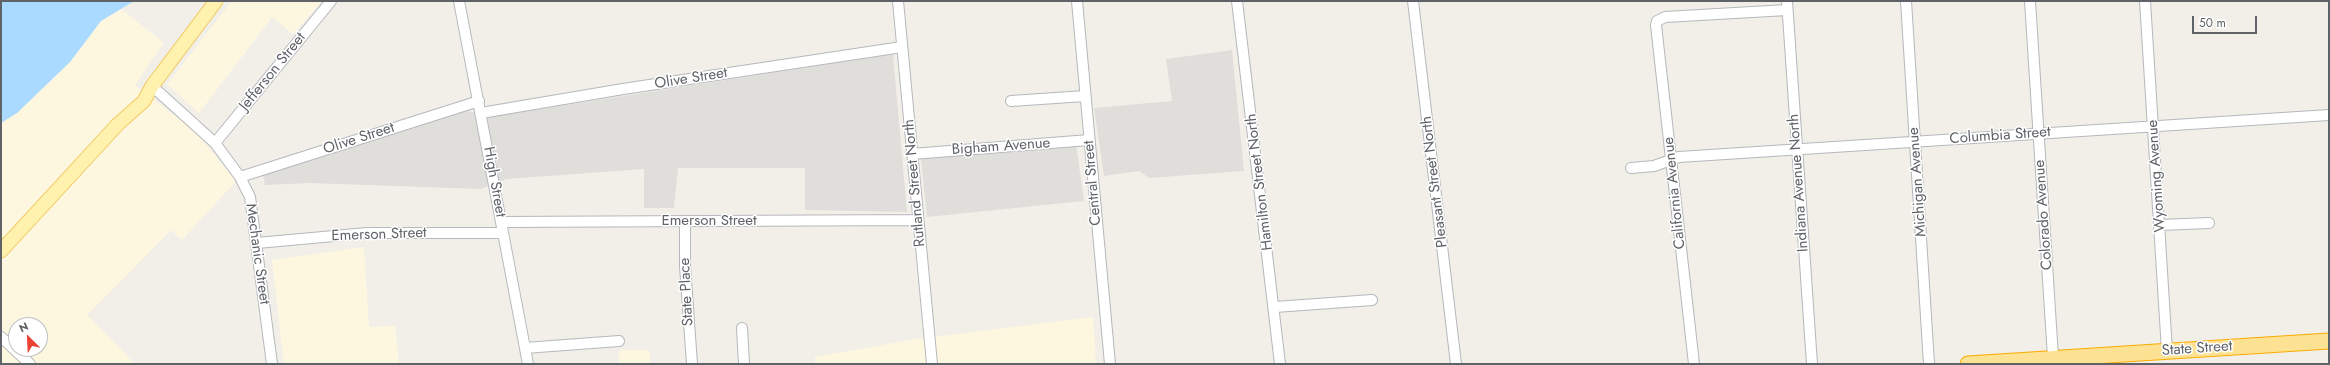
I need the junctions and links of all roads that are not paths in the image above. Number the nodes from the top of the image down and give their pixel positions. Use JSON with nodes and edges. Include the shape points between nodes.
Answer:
{"nodes":[{"id":1,"x":216,"y":1,"type":"edge"},
{"id":2,"x":331,"y":1,"type":"edge"},
{"id":3,"x":461,"y":1,"type":"edge"},
{"id":4,"x":898,"y":1,"type":"edge"},
{"id":5,"x":1077,"y":1,"type":"edge"},
{"id":6,"x":1237,"y":1,"type":"edge"},
{"id":7,"x":1414,"y":1,"type":"edge"},
{"id":8,"x":1906,"y":1,"type":"edge"},
{"id":9,"x":2030,"y":1,"type":"edge"},
{"id":10,"x":2145,"y":1,"type":"edge"},
{"id":11,"x":1787,"y":6,"type":"edge"},
{"id":12,"x":902,"y":46,"type":"junction"},
{"id":13,"x":152,"y":86,"type":"junction"},
{"id":14,"x":1086,"y":96,"type":"junction"},
{"id":15,"x":478,"y":101,"type":"junction"},
{"id":16,"x":1011,"y":101,"type":"dead end"},
{"id":17,"x":481,"y":113,"type":"junction"},
{"id":18,"x":2329,"y":115,"type":"edge"},
{"id":19,"x":2154,"y":127,"type":"junction"},
{"id":20,"x":2039,"y":134,"type":"junction"},
{"id":21,"x":1089,"y":140,"type":"junction"},
{"id":22,"x":1916,"y":141,"type":"junction"},
{"id":23,"x":215,"y":143,"type":"junction"},
{"id":24,"x":1797,"y":148,"type":"junction"},
{"id":25,"x":912,"y":154,"type":"junction"},
{"id":26,"x":1671,"y":160,"type":"junction"},
{"id":27,"x":1631,"y":168,"type":"dead end"},
{"id":28,"x":240,"y":177,"type":"junction"},
{"id":29,"x":918,"y":220,"type":"junction"},
{"id":30,"x":685,"y":221,"type":"junction"},
{"id":31,"x":501,"y":222,"type":"junction"},
{"id":32,"x":2209,"y":223,"type":"dead end"},
{"id":33,"x":2160,"y":225,"type":"junction"},
{"id":34,"x":503,"y":233,"type":"junction"},
{"id":35,"x":257,"y":244,"type":"junction"},
{"id":36,"x":1,"y":251,"type":"edge"},
{"id":37,"x":1372,"y":300,"type":"dead end"},
{"id":38,"x":1275,"y":308,"type":"junction"},
{"id":39,"x":742,"y":328,"type":"dead end"},
{"id":40,"x":1,"y":336,"type":"edge"},
{"id":41,"x":619,"y":341,"type":"dead end"},
{"id":42,"x":2329,"y":341,"type":"edge"},
{"id":43,"x":525,"y":348,"type":"junction"},
{"id":44,"x":2168,"y":351,"type":"junction"},
{"id":45,"x":2053,"y":357,"type":"junction"},
{"id":46,"x":2141,"y":358,"type":"edge"},
{"id":47,"x":2018,"y":362,"type":"edge"},
{"id":48,"x":1990,"y":363,"type":"edge"},
{"id":49,"x":30,"y":364,"type":"edge"},
{"id":50,"x":272,"y":364,"type":"edge"},
{"id":51,"x":528,"y":364,"type":"edge"},
{"id":52,"x":692,"y":364,"type":"edge"},
{"id":53,"x":744,"y":364,"type":"edge"},
{"id":54,"x":932,"y":364,"type":"edge"},
{"id":55,"x":1110,"y":364,"type":"edge"},
{"id":56,"x":1280,"y":364,"type":"edge"},
{"id":57,"x":1456,"y":364,"type":"edge"},
{"id":58,"x":1694,"y":364,"type":"edge"},
{"id":59,"x":1812,"y":364,"type":"edge"},
{"id":60,"x":1929,"y":364,"type":"edge"},
{"id":61,"x":1968,"y":364,"type":"edge"}],
"edges":[{"from":1,"to":13,"type":"main road"},
{"from":2,"to":23,"type":"street","name":"Jefferson Street"},
{"from":3,"to":15,"type":"street","name":"High Street"},
{"from":4,"to":12,"type":"street","name":"Rutland Street North"},
{"from":5,"to":14,"type":"street","name":"Central Street"},
{"from":6,"to":38,"type":"street","name":"Hamilton Street North"},
{"from":7,"to":57,"type":"street","name":"Pleasant Street North"},
{"from":8,"to":22,"type":"street","name":"Michigan Avenue"},
{"from":9,"to":20,"type":"street","name":"Colorado Avenue"},
{"from":10,"to":19,"type":"street","name":"Wyoming Avenue"},
{"from":11,"to":24,"type":"street","name":"Indiana Avenue North"},
{"from":11,"to":26,"type":"street","name":"California Avenue","via":[[1666,17],[1657,21]]},
{"from":12,"to":17,"type":"street","name":"Olive Street"},
{"from":12,"to":25,"type":"street","name":"Rutland Street North"},
{"from":13,"to":23,"type":"street","name":"Mechanic Street"},
{"from":13,"to":36,"type":"main road","via":[[136,95],[127,106],[124,118]]},
{"from":14,"to":16,"type":"street"},
{"from":14,"to":21,"type":"street","name":"Central Street"},
{"from":15,"to":17,"type":"street","name":"High Street"},
{"from":15,"to":28,"type":"street","name":"Olive Street"},
{"from":17,"to":31,"type":"street","name":"High Street"},
{"from":18,"to":19,"type":"street","name":"Columbia Street"},
{"from":19,"to":20,"type":"street","name":"Columbia Street"},
{"from":19,"to":33,"type":"street","name":"Wyoming Avenue"},
{"from":20,"to":22,"type":"street","name":"Columbia Street"},
{"from":20,"to":45,"type":"street","name":"Colorado Avenue"},
{"from":21,"to":25,"type":"street","name":"Bigham Avenue"},
{"from":21,"to":55,"type":"street","name":"Central Street"},
{"from":22,"to":24,"type":"street","name":"Columbia Street"},
{"from":22,"to":60,"type":"street","name":"Michigan Avenue"},
{"from":23,"to":28,"type":"street","name":"Mechanic Street"},
{"from":24,"to":26,"type":"street","name":"Columbia Street","via":[[1678,157]]},
{"from":24,"to":59,"type":"street","name":"Indiana Avenue North"},
{"from":25,"to":29,"type":"street","name":"Rutland Street North"},
{"from":26,"to":27,"type":"street","name":"Columbia Street","via":[[1654,166]]},
{"from":26,"to":58,"type":"street","name":"California Avenue"},
{"from":28,"to":35,"type":"street","name":"Mechanic Street","via":[[252,204]]},
{"from":29,"to":30,"type":"street","name":"Emerson Street"},
{"from":29,"to":54,"type":"street","name":"Rutland Street North"},
{"from":30,"to":31,"type":"street","name":"Emerson Street"},
{"from":30,"to":52,"type":"street","name":"State Place","via":[[685,266]]},
{"from":31,"to":34,"type":"street","name":"High Street"},
{"from":32,"to":33,"type":"street"},
{"from":33,"to":44,"type":"street","name":"Wyoming Avenue"},
{"from":34,"to":35,"type":"street","name":"Emerson Street","via":[[367,233]]},
{"from":34,"to":43,"type":"street","name":"High Street"},
{"from":35,"to":50,"type":"street","name":"Mechanic Street"},
{"from":37,"to":38,"type":"street"},
{"from":38,"to":56,"type":"street","name":"Hamilton Street North"},
{"from":39,"to":53,"type":"street"},
{"from":40,"to":49,"type":"street"},
{"from":41,"to":43,"type":"street"},
{"from":42,"to":44,"type":"highway","name":"State Street"},
{"from":43,"to":51,"type":"street","name":"High Street"},
{"from":44,"to":46,"type":"highway","name":"State Street"},
{"from":45,"to":46,"type":"highway","name":"State Street"},
{"from":45,"to":47,"type":"highway","name":"State Street"},
{"from":47,"to":48,"type":"highway","name":"State Street"},
{"from":48,"to":61,"type":"highway","name":"State Street"}]}
